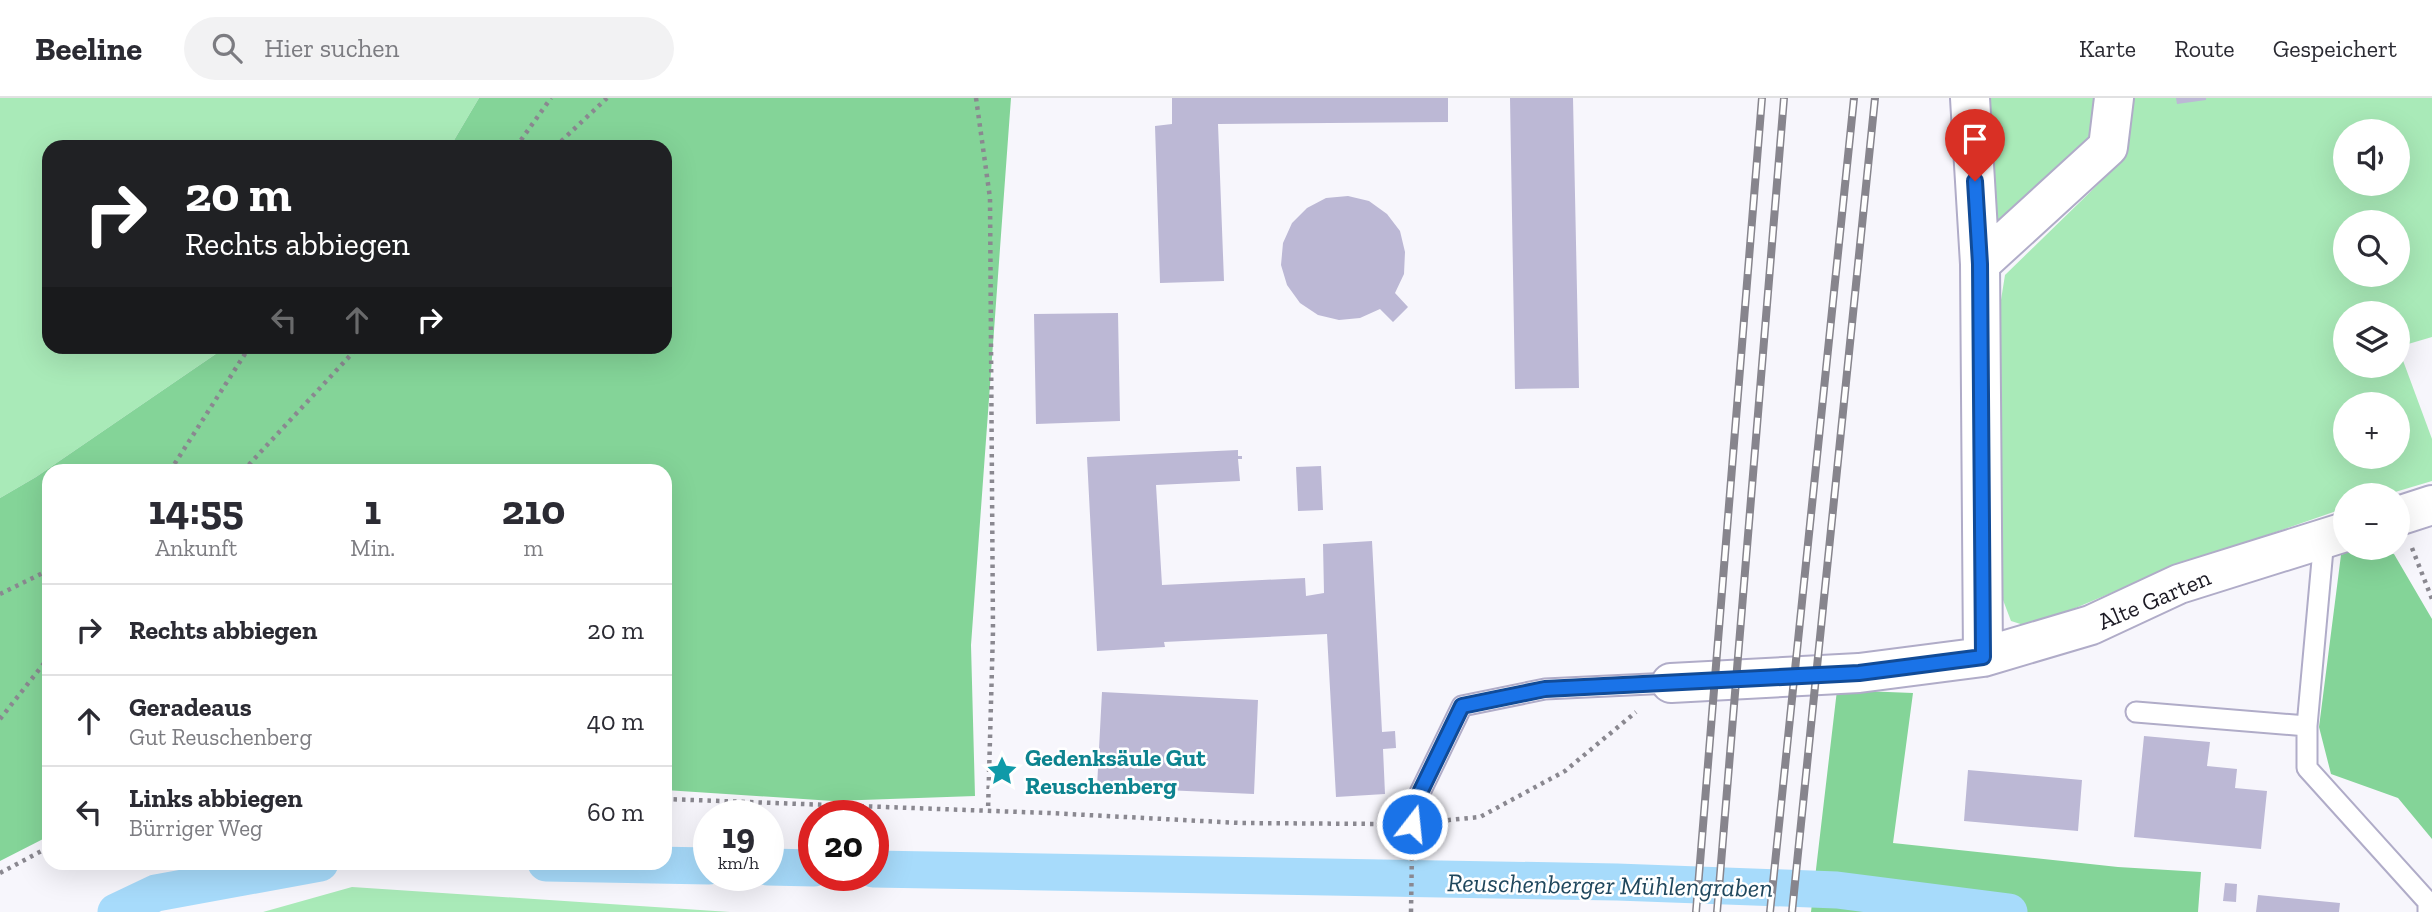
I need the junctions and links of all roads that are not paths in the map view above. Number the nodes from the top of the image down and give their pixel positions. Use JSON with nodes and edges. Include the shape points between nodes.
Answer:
{"nodes":[{"id":1,"x":1970,"y":98,"type":"edge"},
{"id":2,"x":2114,"y":98,"type":"edge"},
{"id":3,"x":1980,"y":264,"type":"junction"},
{"id":4,"x":2333,"y":536,"type":"edge"},
{"id":5,"x":2333,"y":549,"type":"edge"},
{"id":6,"x":1983,"y":657,"type":"junction"},
{"id":7,"x":1671,"y":683,"type":"joint"},
{"id":8,"x":2136,"y":712,"type":"dead end"},
{"id":9,"x":2307,"y":726,"type":"junction"},
{"id":10,"x":1412,"y":824,"type":"road end"},
{"id":11,"x":2428,"y":907,"type":"edge"}],
"edges":[{"from":1,"to":3,"type":"street"},
{"from":2,"to":3,"type":"street","via":[[2108,147]]},
{"from":3,"to":6,"type":"street"},
{"from":4,"to":6,"type":"street","name":"Alte Garten","via":[[2179,584],[2091,625]]},
{"from":5,"to":9,"type":"lane","name":"Alte Garten"},
{"from":6,"to":7,"type":"street","name":"Alte Garten","via":[[1859,673]]},
{"from":7,"to":10,"type":"lane","via":[[1545,689],[1462,706],[1414,805]]},
{"from":8,"to":9,"type":"lane"},
{"from":9,"to":11,"type":"lane","name":"Alte Garten","via":[[2307,768]]}]}
